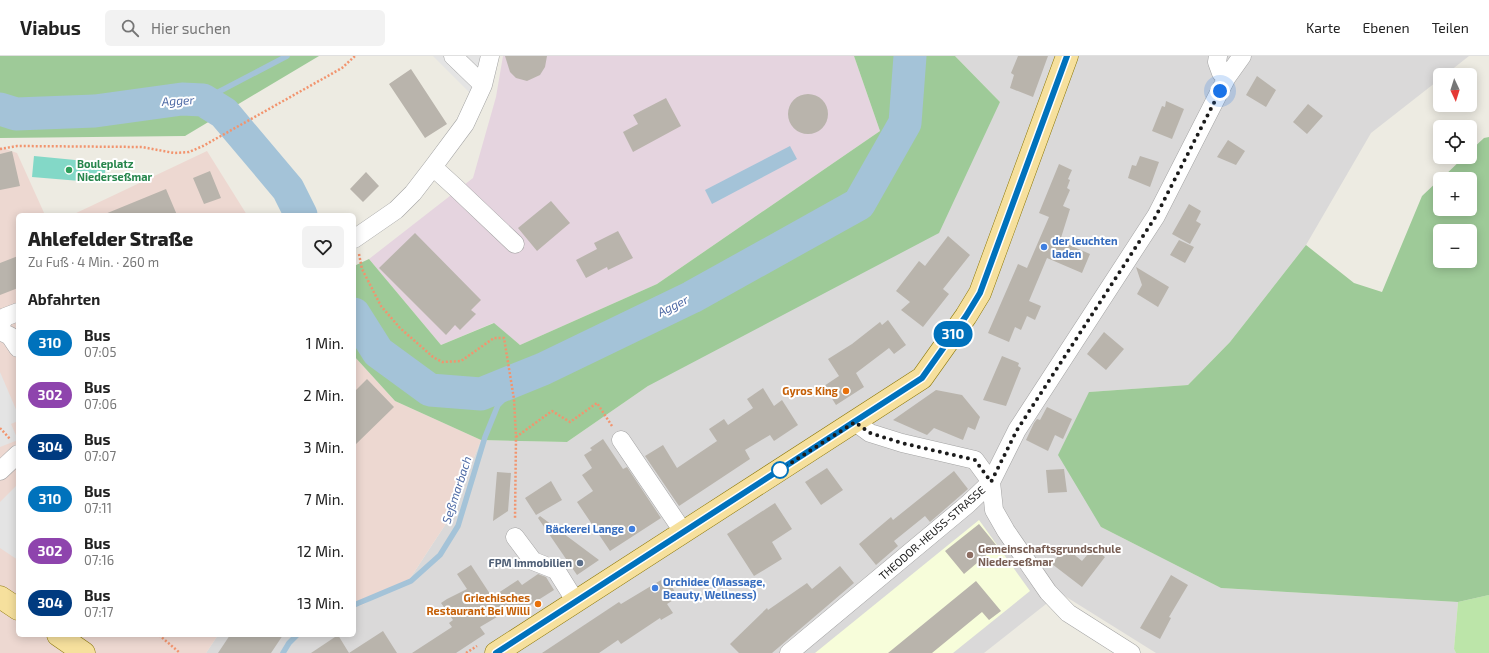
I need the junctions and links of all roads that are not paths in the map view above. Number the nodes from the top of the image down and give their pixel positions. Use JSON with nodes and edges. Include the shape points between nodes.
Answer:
{"nodes":[{"id":1,"x":453,"y":56,"type":"edge"},
{"id":2,"x":490,"y":56,"type":"edge"},
{"id":3,"x":1067,"y":56,"type":"edge"},
{"id":4,"x":1218,"y":56,"type":"edge"},
{"id":5,"x":1242,"y":56,"type":"edge"},
{"id":6,"x":1227,"y":77,"type":"junction"},
{"id":7,"x":483,"y":85,"type":"junction"},
{"id":8,"x":433,"y":167,"type":"junction"},
{"id":9,"x":356,"y":237,"type":"edge"},
{"id":10,"x":515,"y":244,"type":"dead end"},
{"id":11,"x":16,"y":313,"type":"edge"},
{"id":12,"x":0,"y":326,"type":"edge"},
{"id":13,"x":0,"y":331,"type":"edge"},
{"id":14,"x":16,"y":345,"type":"edge"},
{"id":15,"x":855,"y":422,"type":"junction"},
{"id":16,"x":620,"y":440,"type":"road end"},
{"id":17,"x":16,"y":456,"type":"edge"},
{"id":18,"x":0,"y":471,"type":"edge"},
{"id":19,"x":991,"y":482,"type":"junction"},
{"id":20,"x":684,"y":533,"type":"junction"},
{"id":21,"x":515,"y":538,"type":"road end"},
{"id":22,"x":0,"y":597,"type":"edge"},
{"id":23,"x":576,"y":602,"type":"junction"},
{"id":24,"x":16,"y":608,"type":"edge"},
{"id":25,"x":61,"y":637,"type":"edge"},
{"id":26,"x":84,"y":653,"type":"edge"},
{"id":27,"x":496,"y":653,"type":"edge"},
{"id":28,"x":790,"y":653,"type":"edge"},
{"id":29,"x":1131,"y":653,"type":"edge"}],
"edges":[{"from":1,"to":7,"type":"street"},
{"from":2,"to":7,"type":"street"},
{"from":3,"to":15,"type":"main road","via":[[988,271],[966,316],[922,378]]},
{"from":4,"to":6,"type":"street","via":[[1217,62],[1221,73]]},
{"from":5,"to":6,"type":"street"},
{"from":6,"to":19,"type":"street","via":[[1156,216],[1017,430]]},
{"from":7,"to":8,"type":"street","via":[[465,124]]},
{"from":8,"to":9,"type":"street","via":[[413,194],[396,210]]},
{"from":8,"to":10,"type":"street"},
{"from":11,"to":12,"type":"street","via":[[5,317]]},
{"from":13,"to":14,"type":"street","via":[[10,336]]},
{"from":15,"to":19,"type":"street","via":[[870,433],[975,460]]},
{"from":15,"to":20,"type":"main road"},
{"from":16,"to":20,"type":"street"},
{"from":17,"to":18,"type":"street"},
{"from":19,"to":28,"type":"street","name":"THEODOR-HEUSS-STRASSE"},
{"from":19,"to":29,"type":"street","name":"THEODOR-HEUSS-STRASSE","via":[[994,510],[1048,592],[1068,613]]},
{"from":20,"to":23,"type":"main road"},
{"from":21,"to":23,"type":"street","via":[[533,561],[556,570]]},
{"from":22,"to":24,"type":"main road"},
{"from":23,"to":27,"type":"main road"},
{"from":25,"to":26,"type":"main road"}]}
